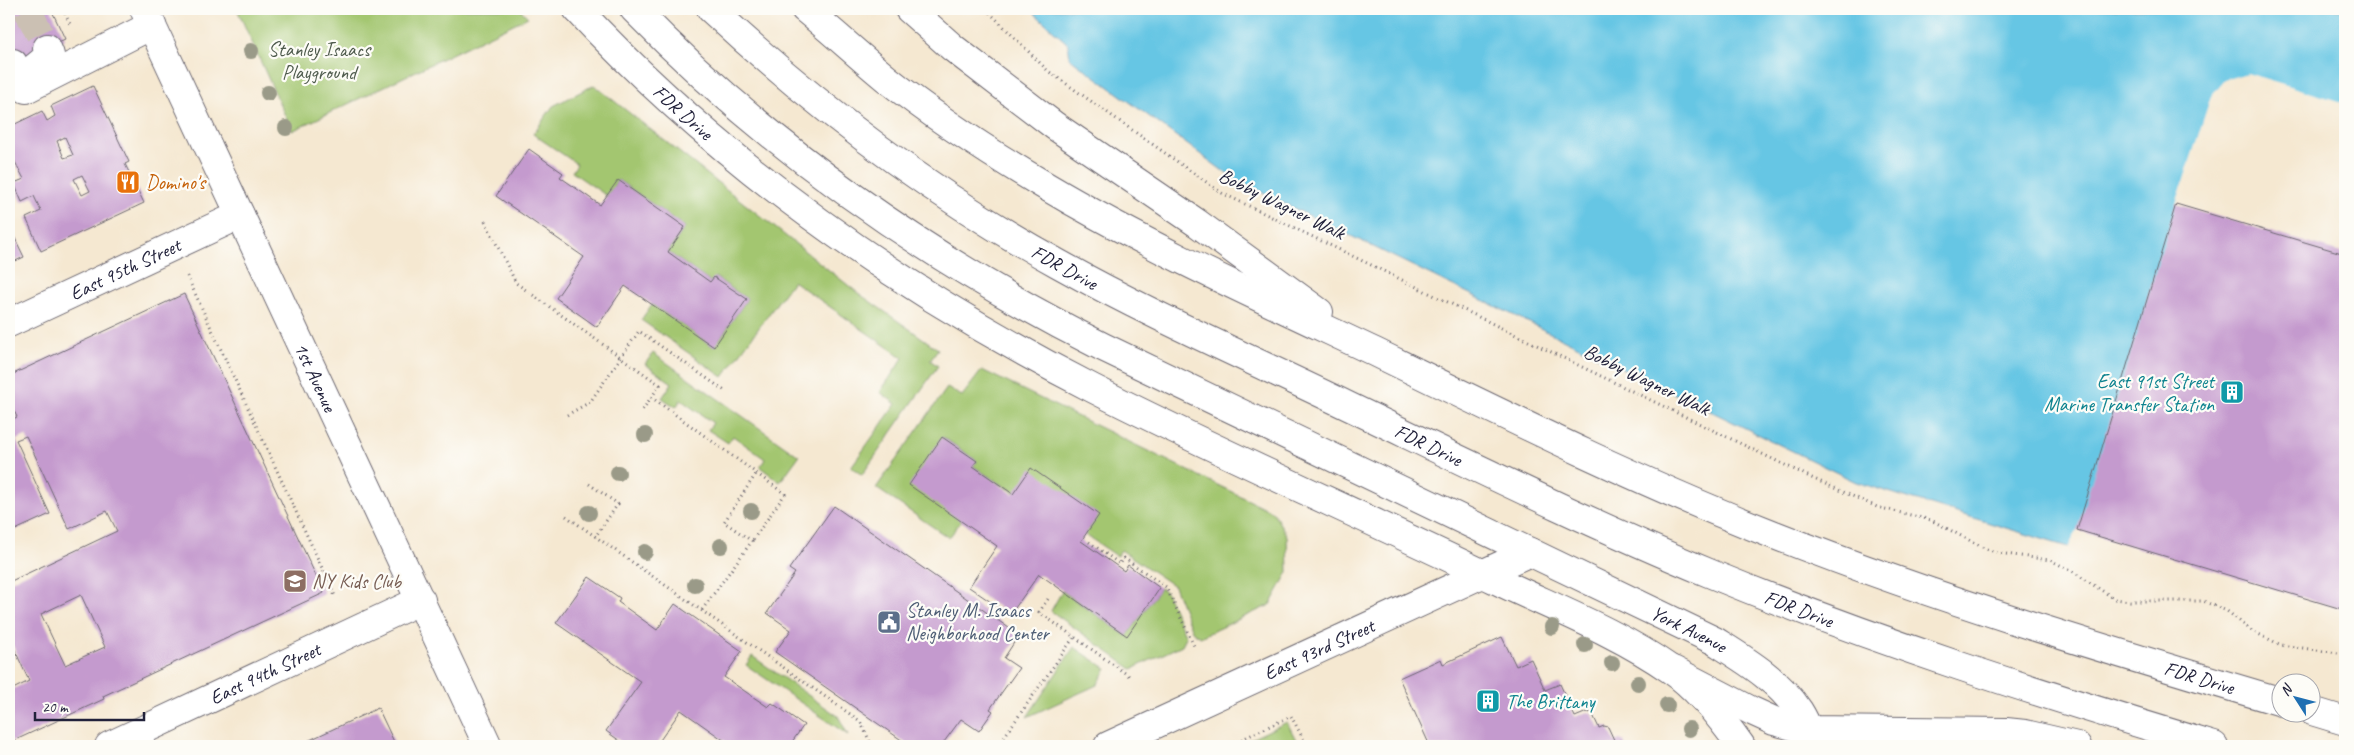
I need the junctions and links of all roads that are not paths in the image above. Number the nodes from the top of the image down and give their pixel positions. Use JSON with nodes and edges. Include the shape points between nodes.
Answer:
{"nodes":[{"id":1,"x":577,"y":9,"type":"edge"},
{"id":2,"x":711,"y":9,"type":"edge"},
{"id":3,"x":805,"y":9,"type":"edge"},
{"id":4,"x":909,"y":9,"type":"edge"},
{"id":5,"x":636,"y":11,"type":"edge"},
{"id":6,"x":148,"y":17,"type":"edge"},
{"id":7,"x":608,"y":42,"type":"junction"},
{"id":8,"x":47,"y":48,"type":"dead end"},
{"id":9,"x":15,"y":74,"type":"edge"},
{"id":10,"x":240,"y":215,"type":"junction"},
{"id":11,"x":9,"y":323,"type":"edge"},
{"id":12,"x":1373,"y":352,"type":"junction"},
{"id":13,"x":1530,"y":552,"type":"junction"},
{"id":14,"x":1483,"y":574,"type":"junction"},
{"id":15,"x":421,"y":600,"type":"junction"},
{"id":16,"x":1673,"y":670,"type":"junction"},
{"id":17,"x":2272,"y":699,"type":"edge"},
{"id":18,"x":2322,"y":714,"type":"edge"},
{"id":19,"x":2345,"y":721,"type":"edge"},
{"id":20,"x":1980,"y":732,"type":"junction"},
{"id":21,"x":1812,"y":738,"type":"edge"},
{"id":22,"x":109,"y":746,"type":"edge"},
{"id":23,"x":488,"y":746,"type":"edge"},
{"id":24,"x":1108,"y":746,"type":"edge"},
{"id":25,"x":1741,"y":746,"type":"edge"},
{"id":26,"x":1954,"y":746,"type":"edge"},
{"id":27,"x":2077,"y":746,"type":"edge"},
{"id":28,"x":2214,"y":746,"type":"edge"}],
"edges":[{"from":1,"to":7,"type":"main road","name":"FDR Drive"},
{"from":2,"to":28,"type":"main road","name":"FDR Drive","via":[[790,80],[891,158],[1003,232],[1114,294],[1584,519],[1709,573],[1948,664]]},
{"from":3,"to":12,"type":"main road","name":"FDR Drive","via":[[887,79],[1040,183],[1149,245]]},
{"from":4,"to":12,"type":"main road","via":[[953,48],[1048,121],[1197,223]]},
{"from":5,"to":7,"type":"main road"},
{"from":5,"to":13,"type":"main road","name":"FDR Drive","via":[[724,93],[807,163],[950,262],[1103,347]]},
{"from":6,"to":9,"type":"main road","via":[[26,89]]},
{"from":6,"to":10,"type":"main road","name":"1st Avenue"},
{"from":7,"to":14,"type":"main road","name":"FDR Drive","via":[[653,86],[743,163],[859,250],[978,326],[1092,388]]},
{"from":8,"to":9,"type":"main road","via":[[50,55]]},
{"from":10,"to":11,"type":"main road","name":"East 95th Street"},
{"from":10,"to":15,"type":"main road","name":"1st Avenue"},
{"from":12,"to":17,"type":"main road","name":"FDR Drive","via":[[1659,487],[1771,534],[2002,616]]},
{"from":13,"to":14,"type":"main road","name":"East 93rd Street"},
{"from":13,"to":21,"type":"main road","name":"York Avenue","via":[[1715,641],[1744,659],[1783,691],[1799,711]]},
{"from":14,"to":16,"type":"main road","name":"York Avenue","via":[[1606,633]]},
{"from":14,"to":24,"type":"main road","name":"East 93rd Street"},
{"from":15,"to":22,"type":"main road","name":"East 94th Street"},
{"from":15,"to":23,"type":"main road","name":"1st Avenue"},
{"from":16,"to":21,"type":"main road"},
{"from":16,"to":25,"type":"main road","name":"York Avenue","via":[[1705,702]]},
{"from":18,"to":19,"type":"main road"},
{"from":20,"to":21,"type":"main road"},
{"from":20,"to":26,"type":"main road"},
{"from":20,"to":27,"type":"main road","via":[[2026,734]]}]}
